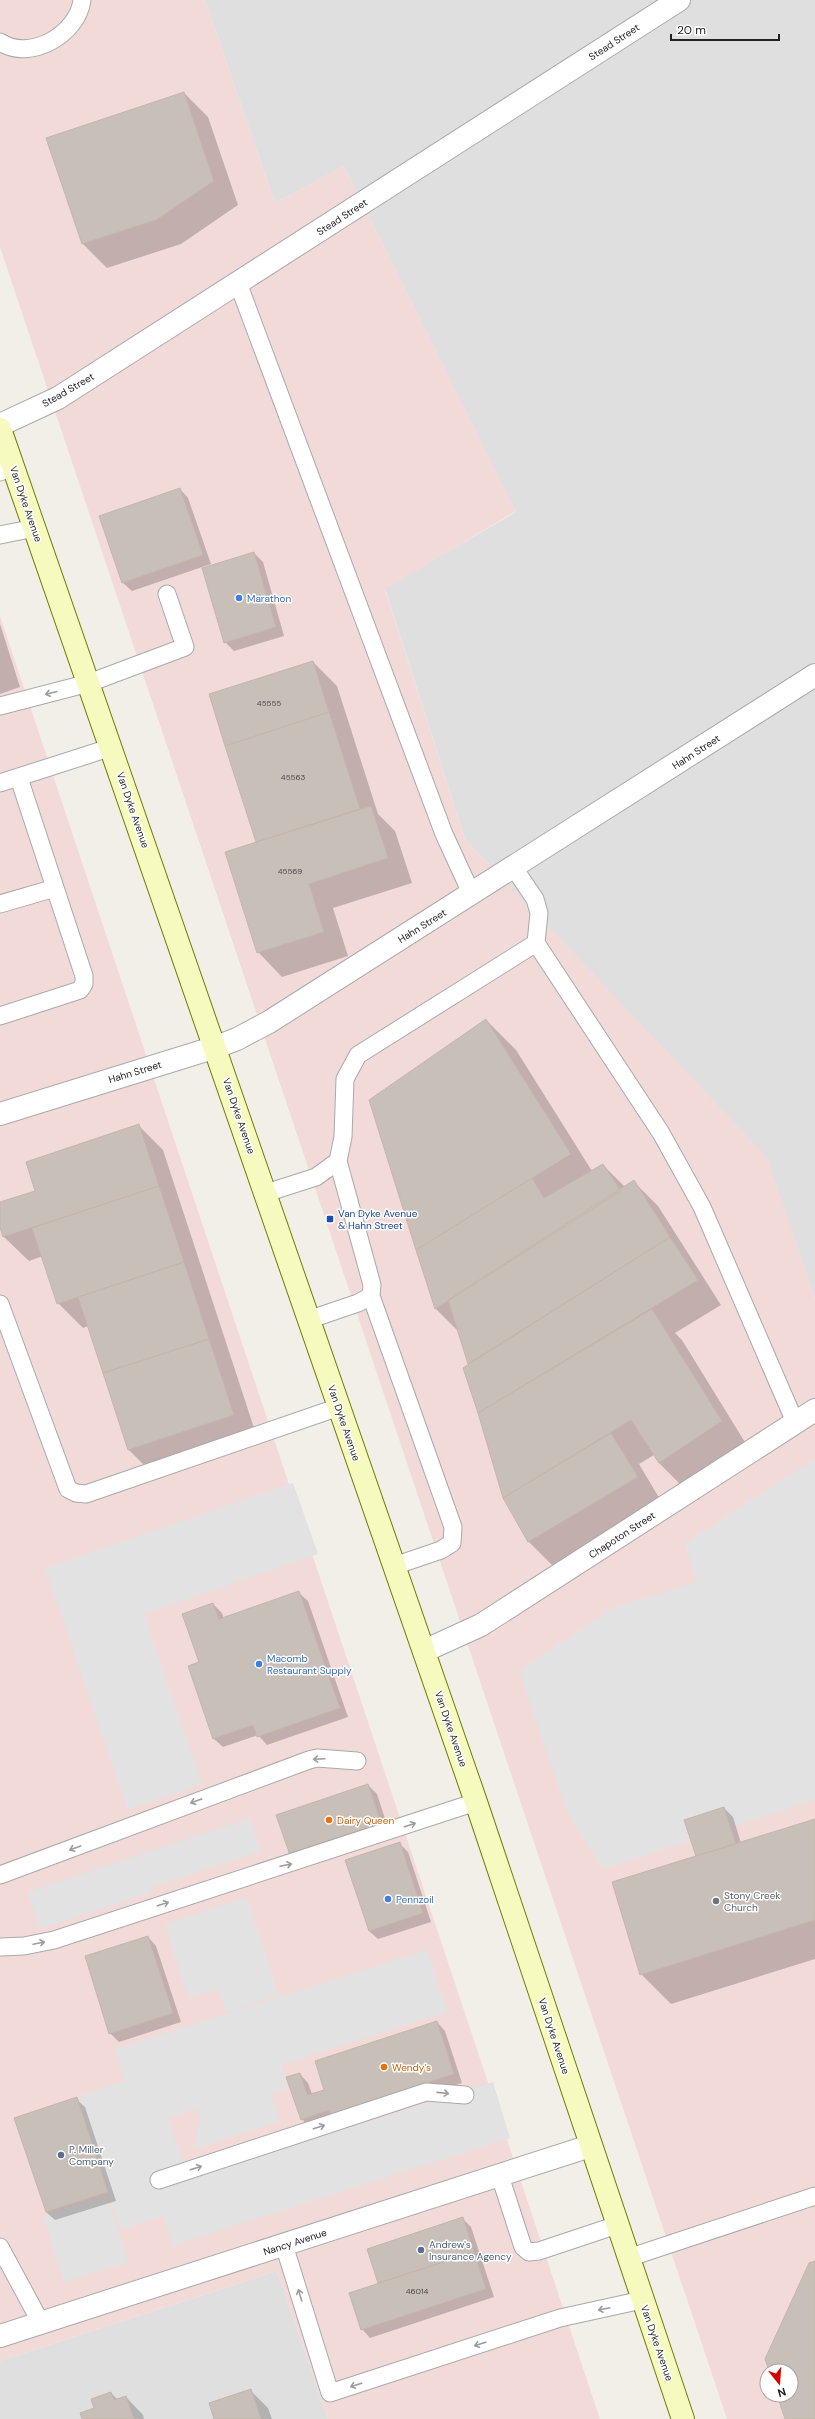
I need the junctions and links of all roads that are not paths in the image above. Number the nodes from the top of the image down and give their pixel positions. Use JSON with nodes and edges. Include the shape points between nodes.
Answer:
{"nodes":[{"id":1,"x":82,"y":0,"type":"edge"},
{"id":2,"x":679,"y":0,"type":"edge"},
{"id":3,"x":0,"y":42,"type":"edge"},
{"id":4,"x":238,"y":283,"type":"junction"},
{"id":5,"x":0,"y":425,"type":"edge"},
{"id":6,"x":0,"y":429,"type":"edge"},
{"id":7,"x":7,"y":469,"type":"edge"},
{"id":8,"x":35,"y":528,"type":"junction"},
{"id":9,"x":0,"y":535,"type":"edge"},
{"id":10,"x":167,"y":594,"type":"dead end"},
{"id":11,"x":815,"y":675,"type":"edge"},
{"id":12,"x":89,"y":683,"type":"junction"},
{"id":13,"x":0,"y":706,"type":"edge"},
{"id":14,"x":112,"y":747,"type":"junction"},
{"id":15,"x":19,"y":778,"type":"junction"},
{"id":16,"x":0,"y":783,"type":"edge"},
{"id":17,"x":514,"y":868,"type":"junction"},
{"id":18,"x":55,"y":888,"type":"junction"},
{"id":19,"x":472,"y":894,"type":"junction"},
{"id":20,"x":0,"y":904,"type":"edge"},
{"id":21,"x":536,"y":943,"type":"junction"},
{"id":22,"x":0,"y":1016,"type":"edge"},
{"id":23,"x":216,"y":1047,"type":"junction"},
{"id":24,"x":0,"y":1114,"type":"edge"},
{"id":25,"x":338,"y":1161,"type":"junction"},
{"id":26,"x":266,"y":1193,"type":"junction"},
{"id":27,"x":371,"y":1296,"type":"junction"},
{"id":28,"x":0,"y":1304,"type":"edge"},
{"id":29,"x":308,"y":1320,"type":"junction"},
{"id":30,"x":339,"y":1407,"type":"junction"},
{"id":31,"x":815,"y":1410,"type":"edge"},
{"id":32,"x":795,"y":1422,"type":"junction"},
{"id":33,"x":394,"y":1566,"type":"junction"},
{"id":34,"x":424,"y":1651,"type":"junction"},
{"id":35,"x":357,"y":1761,"type":"dead end"},
{"id":36,"x":476,"y":1802,"type":"junction"},
{"id":37,"x":0,"y":1875,"type":"edge"},
{"id":38,"x":0,"y":1947,"type":"edge"},
{"id":39,"x":465,"y":2095,"type":"dead end"},
{"id":40,"x":590,"y":2146,"type":"junction"},
{"id":41,"x":500,"y":2176,"type":"junction"},
{"id":42,"x":159,"y":2180,"type":"dead end"},
{"id":43,"x":815,"y":2196,"type":"edge"},
{"id":44,"x":617,"y":2225,"type":"junction"},
{"id":45,"x":284,"y":2245,"type":"junction"},
{"id":46,"x":0,"y":2247,"type":"edge"},
{"id":47,"x":628,"y":2258,"type":"junction"},
{"id":48,"x":642,"y":2300,"type":"junction"},
{"id":49,"x":41,"y":2323,"type":"junction"},
{"id":50,"x":0,"y":2336,"type":"edge"},
{"id":51,"x":683,"y":2419,"type":"edge"}],
"edges":[{"from":1,"to":3,"type":"lane","via":[[70,27],[52,41],[30,49],[10,49]]},
{"from":2,"to":4,"type":"street","name":"Stead Street"},
{"from":4,"to":5,"type":"street","name":"Stead Street","via":[[58,398]]},
{"from":4,"to":19,"type":"lane","via":[[444,834]]},
{"from":6,"to":7,"type":"main road","name":"Van Dyke Avenue"},
{"from":7,"to":8,"type":"main road","name":"Van Dyke Avenue"},
{"from":8,"to":9,"type":"lane"},
{"from":8,"to":12,"type":"main road","name":"Van Dyke Avenue"},
{"from":10,"to":12,"type":"lane","via":[[185,646]]},
{"from":11,"to":17,"type":"street","name":"Hahn Street"},
{"from":12,"to":13,"type":"lane","one_way":true},
{"from":12,"to":14,"type":"main road","name":"Van Dyke Avenue"},
{"from":14,"to":15,"type":"lane"},
{"from":14,"to":23,"type":"main road","name":"Van Dyke Avenue"},
{"from":15,"to":16,"type":"lane"},
{"from":15,"to":18,"type":"lane"},
{"from":17,"to":19,"type":"street","name":"Hahn Street"},
{"from":17,"to":21,"type":"lane","via":[[535,899],[539,913]]},
{"from":18,"to":20,"type":"lane"},
{"from":18,"to":22,"type":"lane","via":[[84,976],[84,984],[80,990]]},
{"from":19,"to":23,"type":"street","name":"Hahn Street","via":[[269,1022]]},
{"from":21,"to":25,"type":"lane","via":[[358,1056],[345,1079],[343,1137]]},
{"from":21,"to":32,"type":"lane","via":[[661,1133],[702,1206]]},
{"from":23,"to":24,"type":"street","name":"Hahn Street"},
{"from":23,"to":26,"type":"main road","name":"Van Dyke Avenue"},
{"from":25,"to":26,"type":"lane","via":[[316,1177]]},
{"from":25,"to":27,"type":"lane","via":[[372,1285]]},
{"from":26,"to":29,"type":"main road","name":"Van Dyke Avenue"},
{"from":27,"to":29,"type":"lane","via":[[358,1304]]},
{"from":27,"to":33,"type":"lane","via":[[453,1528],[452,1543],[441,1550]]},
{"from":28,"to":30,"type":"lane","via":[[68,1489],[76,1493],[86,1494]]},
{"from":29,"to":30,"type":"main road","name":"Van Dyke Avenue"},
{"from":30,"to":33,"type":"main road","name":"Van Dyke Avenue"},
{"from":31,"to":32,"type":"street","name":"Chapoton Street"},
{"from":32,"to":34,"type":"street","name":"Chapoton Street","via":[[481,1625]]},
{"from":33,"to":34,"type":"main road","name":"Van Dyke Avenue"},
{"from":34,"to":36,"type":"main road","name":"Van Dyke Avenue"},
{"from":35,"to":37,"type":"lane","one_way":true,"via":[[317,1758],[309,1760]]},
{"from":38,"to":36,"type":"lane","one_way":true,"via":[[24,1946],[54,1940]]},
{"from":36,"to":40,"type":"main road","name":"Van Dyke Avenue"},
{"from":42,"to":39,"type":"lane","one_way":true,"via":[[426,2092]]},
{"from":40,"to":41,"type":"street","name":"Nancy Avenue"},
{"from":40,"to":44,"type":"main road","name":"Van Dyke Avenue"},
{"from":41,"to":44,"type":"lane","via":[[523,2247],[529,2252]]},
{"from":41,"to":45,"type":"street","name":"Nancy Avenue"},
{"from":43,"to":47,"type":"lane"},
{"from":44,"to":47,"type":"main road","name":"Van Dyke Avenue"},
{"from":48,"to":45,"type":"lane","one_way":true,"via":[[560,2318],[330,2393]]},
{"from":45,"to":49,"type":"street","name":"Nancy Avenue"},
{"from":46,"to":49,"type":"lane"},
{"from":47,"to":48,"type":"main road","name":"Van Dyke Avenue"},
{"from":48,"to":51,"type":"main road","name":"Van Dyke Avenue"},
{"from":49,"to":50,"type":"street","name":"Nancy Avenue"}]}
